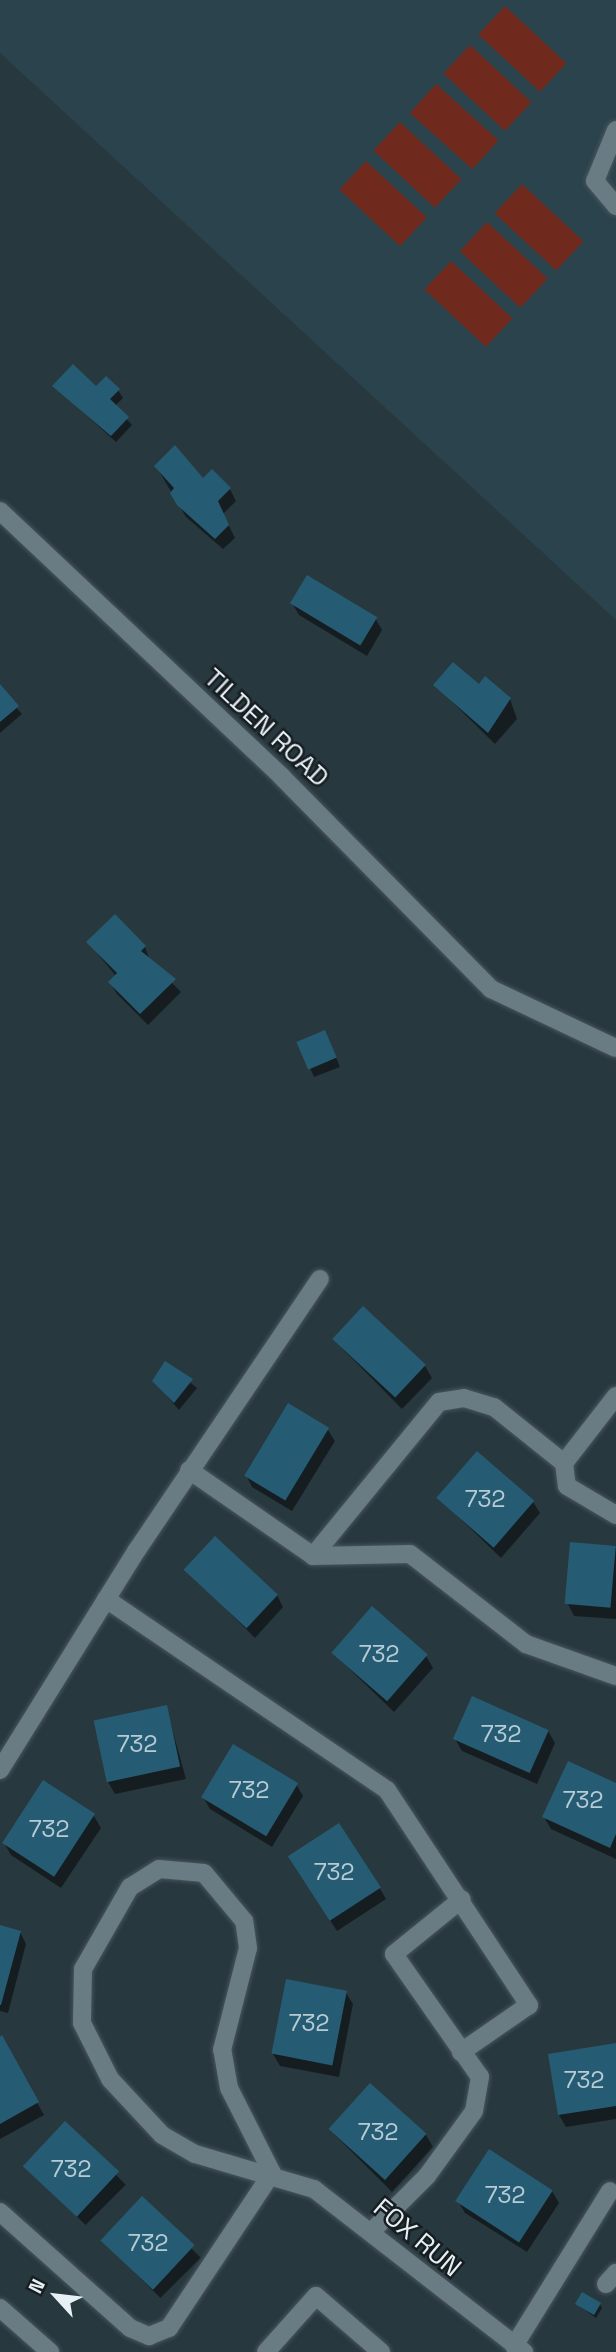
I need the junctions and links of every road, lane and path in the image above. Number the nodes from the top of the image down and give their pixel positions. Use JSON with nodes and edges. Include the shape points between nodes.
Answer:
{"nodes":[{"id":1,"x":616,"y":130,"type":"edge"},
{"id":2,"x":616,"y":206,"type":"edge"},
{"id":3,"x":0,"y":511,"type":"edge"},
{"id":4,"x":616,"y":1048,"type":"edge"},
{"id":5,"x":320,"y":1279,"type":"dead end"},
{"id":6,"x":616,"y":1396,"type":"edge"},
{"id":7,"x":564,"y":1463,"type":"junction"},
{"id":8,"x":189,"y":1470,"type":"junction"},
{"id":9,"x":616,"y":1515,"type":"edge"},
{"id":10,"x":313,"y":1556,"type":"junction"},
{"id":11,"x":106,"y":1599,"type":"junction"},
{"id":12,"x":614,"y":1678,"type":"edge"},
{"id":13,"x":0,"y":1770,"type":"edge"},
{"id":14,"x":463,"y":1899,"type":"junction"},
{"id":15,"x":461,"y":2052,"type":"junction"},
{"id":16,"x":272,"y":2173,"type":"junction"},
{"id":17,"x":610,"y":2191,"type":"dead end"},
{"id":18,"x":0,"y":2211,"type":"edge"},
{"id":19,"x":371,"y":2232,"type":"junction"},
{"id":20,"x":0,"y":2308,"type":"edge"},
{"id":21,"x":519,"y":2349,"type":"edge"},
{"id":22,"x":50,"y":2352,"type":"edge"},
{"id":23,"x":266,"y":2352,"type":"edge"},
{"id":24,"x":381,"y":2352,"type":"edge"}],
"edges":[{"from":1,"to":2,"type":"street","via":[[596,181]]},
{"from":3,"to":4,"type":"street","name":"TILDEN ROAD","via":[[291,786],[491,989]]},
{"from":5,"to":8,"type":"street"},
{"from":6,"to":7,"type":"street"},
{"from":7,"to":9,"type":"street","via":[[567,1486]]},
{"from":7,"to":10,"type":"street","via":[[494,1407],[464,1398],[439,1402]]},
{"from":8,"to":10,"type":"street"},
{"from":8,"to":11,"type":"street"},
{"from":10,"to":12,"type":"street","via":[[410,1554],[526,1644]]},
{"from":11,"to":13,"type":"street"},
{"from":11,"to":14,"type":"street","via":[[387,1790]]},
{"from":14,"to":15,"type":"street","via":[[394,1954]]},
{"from":14,"to":15,"type":"street","via":[[529,2005]]},
{"from":15,"to":19,"type":"street","via":[[480,2077],[474,2111],[426,2176]]},
{"from":16,"to":16,"type":"street","name":"FOX RUN","via":[[229,2088],[222,2050],[248,1948],[244,1921],[204,1873],[175,1866],[144,1874],[118,1904],[83,1969],[81,2013],[94,2052],[134,2109],[162,2135],[195,2154]]},
{"from":16,"to":18,"type":"street","via":[[169,2328],[149,2336],[130,2328]]},
{"from":16,"to":19,"type":"street","name":"FOX RUN","via":[[314,2189]]},
{"from":17,"to":21,"type":"street"},
{"from":19,"to":21,"type":"street","name":"FOX RUN"},
{"from":20,"to":22,"type":"street"},
{"from":23,"to":24,"type":"street","via":[[316,2296]]}]}
